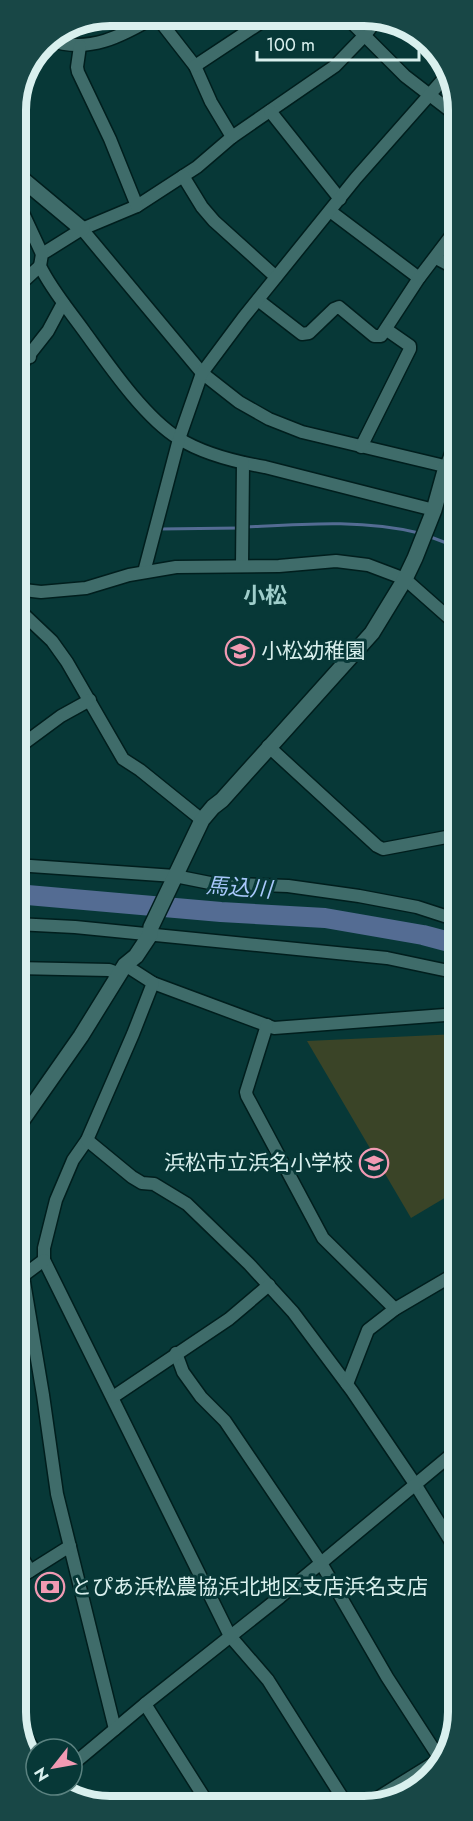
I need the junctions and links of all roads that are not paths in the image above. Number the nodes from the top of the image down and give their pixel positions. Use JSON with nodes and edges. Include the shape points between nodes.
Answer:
{"nodes":[{"id":1,"x":138,"y":26,"type":"edge"},
{"id":2,"x":164,"y":26,"type":"edge"},
{"id":3,"x":255,"y":26,"type":"edge"},
{"id":4,"x":355,"y":26,"type":"edge"},
{"id":5,"x":372,"y":26,"type":"edge"},
{"id":6,"x":365,"y":35,"type":"junction"},
{"id":7,"x":59,"y":43,"type":"edge"},
{"id":8,"x":80,"y":46,"type":"junction"},
{"id":9,"x":195,"y":66,"type":"junction"},
{"id":10,"x":442,"y":81,"type":"edge"},
{"id":11,"x":430,"y":95,"type":"junction"},
{"id":12,"x":448,"y":109,"type":"edge"},
{"id":13,"x":270,"y":111,"type":"junction"},
{"id":14,"x":232,"y":137,"type":"junction"},
{"id":15,"x":183,"y":176,"type":"junction"},
{"id":16,"x":26,"y":182,"type":"edge"},
{"id":17,"x":340,"y":199,"type":"junction"},
{"id":18,"x":137,"y":206,"type":"junction"},
{"id":19,"x":330,"y":210,"type":"junction"},
{"id":20,"x":26,"y":223,"type":"edge"},
{"id":21,"x":82,"y":229,"type":"junction"},
{"id":22,"x":448,"y":241,"type":"edge"},
{"id":23,"x":436,"y":258,"type":"junction"},
{"id":24,"x":41,"y":260,"type":"junction"},
{"id":25,"x":448,"y":264,"type":"edge"},
{"id":26,"x":26,"y":276,"type":"edge"},
{"id":27,"x":276,"y":277,"type":"junction"},
{"id":28,"x":419,"y":278,"type":"junction"},
{"id":29,"x":258,"y":300,"type":"junction"},
{"id":30,"x":63,"y":303,"type":"junction"},
{"id":31,"x":387,"y":330,"type":"junction"},
{"id":32,"x":26,"y":354,"type":"edge"},
{"id":33,"x":30,"y":357,"type":"junction"},
{"id":34,"x":26,"y":361,"type":"edge"},
{"id":35,"x":202,"y":373,"type":"junction"},
{"id":36,"x":179,"y":439,"type":"junction"},
{"id":37,"x":362,"y":447,"type":"junction"},
{"id":38,"x":243,"y":463,"type":"junction"},
{"id":39,"x":448,"y":467,"type":"edge"},
{"id":40,"x":448,"y":478,"type":"edge"},
{"id":41,"x":434,"y":510,"type":"junction"},
{"id":42,"x":242,"y":566,"type":"junction"},
{"id":43,"x":144,"y":572,"type":"junction"},
{"id":44,"x":405,"y":579,"type":"junction"},
{"id":45,"x":26,"y":590,"type":"edge"},
{"id":46,"x":26,"y":616,"type":"edge"},
{"id":47,"x":448,"y":617,"type":"edge"},
{"id":48,"x":90,"y":700,"type":"junction"},
{"id":49,"x":26,"y":742,"type":"edge"},
{"id":50,"x":268,"y":746,"type":"junction"},
{"id":51,"x":202,"y":820,"type":"junction"},
{"id":52,"x":448,"y":837,"type":"edge"},
{"id":53,"x":26,"y":866,"type":"edge"},
{"id":54,"x":174,"y":879,"type":"junction"},
{"id":55,"x":447,"y":917,"type":"edge"},
{"id":56,"x":26,"y":925,"type":"edge"},
{"id":57,"x":150,"y":931,"type":"junction"},
{"id":58,"x":26,"y":968,"type":"edge"},
{"id":59,"x":123,"y":969,"type":"junction"},
{"id":60,"x":447,"y":971,"type":"edge"},
{"id":61,"x":153,"y":982,"type":"junction"},
{"id":62,"x":447,"y":1015,"type":"edge"},
{"id":63,"x":267,"y":1025,"type":"junction"},
{"id":64,"x":26,"y":1115,"type":"edge"},
{"id":65,"x":87,"y":1140,"type":"junction"},
{"id":66,"x":44,"y":1260,"type":"junction"},
{"id":67,"x":26,"y":1274,"type":"edge"},
{"id":68,"x":447,"y":1278,"type":"edge"},
{"id":69,"x":268,"y":1285,"type":"junction"},
{"id":70,"x":395,"y":1310,"type":"junction"},
{"id":71,"x":26,"y":1314,"type":"edge"},
{"id":72,"x":176,"y":1353,"type":"junction"},
{"id":73,"x":347,"y":1384,"type":"junction"},
{"id":74,"x":113,"y":1397,"type":"junction"},
{"id":75,"x":447,"y":1458,"type":"edge"},
{"id":76,"x":416,"y":1484,"type":"junction"},
{"id":77,"x":447,"y":1535,"type":"edge"},
{"id":78,"x":70,"y":1546,"type":"junction"},
{"id":79,"x":321,"y":1563,"type":"junction"},
{"id":80,"x":26,"y":1564,"type":"edge"},
{"id":81,"x":30,"y":1571,"type":"junction"},
{"id":82,"x":26,"y":1574,"type":"edge"},
{"id":83,"x":230,"y":1636,"type":"junction"},
{"id":84,"x":145,"y":1704,"type":"junction"},
{"id":85,"x":115,"y":1729,"type":"junction"},
{"id":86,"x":436,"y":1753,"type":"edge"},
{"id":87,"x":84,"y":1755,"type":"edge"},
{"id":88,"x":425,"y":1768,"type":"edge"},
{"id":89,"x":386,"y":1793,"type":"edge"},
{"id":90,"x":204,"y":1796,"type":"edge"},
{"id":91,"x":341,"y":1796,"type":"edge"}],
"edges":[{"from":1,"to":8,"type":"street"},
{"from":2,"to":9,"type":"street"},
{"from":3,"to":9,"type":"street"},
{"from":4,"to":6,"type":"street"},
{"from":5,"to":6,"type":"street"},
{"from":6,"to":11,"type":"street"},
{"from":6,"to":13,"type":"street","via":[[335,66]]},
{"from":7,"to":8,"type":"street"},
{"from":8,"to":18,"type":"street","via":[[78,72]]},
{"from":9,"to":14,"type":"street"},
{"from":10,"to":11,"type":"street"},
{"from":11,"to":12,"type":"street"},
{"from":11,"to":17,"type":"street"},
{"from":13,"to":14,"type":"street"},
{"from":13,"to":17,"type":"street"},
{"from":14,"to":15,"type":"street"},
{"from":15,"to":18,"type":"street"},
{"from":15,"to":27,"type":"street","via":[[202,207]]},
{"from":16,"to":21,"type":"street"},
{"from":17,"to":19,"type":"street"},
{"from":18,"to":21,"type":"street"},
{"from":19,"to":27,"type":"street"},
{"from":19,"to":28,"type":"street"},
{"from":20,"to":24,"type":"street"},
{"from":21,"to":24,"type":"street"},
{"from":21,"to":35,"type":"street"},
{"from":22,"to":23,"type":"street"},
{"from":23,"to":25,"type":"street"},
{"from":23,"to":28,"type":"street"},
{"from":24,"to":26,"type":"street"},
{"from":24,"to":30,"type":"street"},
{"from":27,"to":29,"type":"street"},
{"from":28,"to":31,"type":"street"},
{"from":29,"to":31,"type":"street","via":[[306,335],[339,307],[374,336]]},
{"from":29,"to":35,"type":"street"},
{"from":30,"to":33,"type":"street"},
{"from":30,"to":36,"type":"street","via":[[114,372],[160,425]]},
{"from":31,"to":37,"type":"street","via":[[410,349]]},
{"from":32,"to":33,"type":"street"},
{"from":33,"to":34,"type":"street"},
{"from":35,"to":36,"type":"street"},
{"from":35,"to":37,"type":"street","via":[[269,419]]},
{"from":36,"to":38,"type":"street"},
{"from":36,"to":43,"type":"street"},
{"from":37,"to":39,"type":"street"},
{"from":38,"to":41,"type":"street"},
{"from":38,"to":42,"type":"street"},
{"from":40,"to":41,"type":"street"},
{"from":41,"to":44,"type":"street"},
{"from":42,"to":43,"type":"street","via":[[176,567]]},
{"from":42,"to":44,"type":"street","via":[[336,561],[368,565]]},
{"from":43,"to":45,"type":"street","via":[[86,588]]},
{"from":44,"to":47,"type":"street"},
{"from":44,"to":50,"type":"street","via":[[368,639]]},
{"from":46,"to":48,"type":"street","via":[[52,641]]},
{"from":48,"to":49,"type":"street"},
{"from":48,"to":51,"type":"street","via":[[123,759]]},
{"from":50,"to":51,"type":"street"},
{"from":50,"to":52,"type":"street","via":[[377,846],[383,849]]},
{"from":51,"to":54,"type":"street"},
{"from":53,"to":54,"type":"street"},
{"from":54,"to":55,"type":"street","via":[[288,886],[359,896]]},
{"from":54,"to":57,"type":"street"},
{"from":56,"to":57,"type":"street"},
{"from":57,"to":59,"type":"street","via":[[136,956]]},
{"from":57,"to":60,"type":"street","via":[[387,958]]},
{"from":58,"to":59,"type":"street"},
{"from":59,"to":61,"type":"street"},
{"from":59,"to":64,"type":"street"},
{"from":61,"to":63,"type":"street"},
{"from":61,"to":65,"type":"street"},
{"from":62,"to":63,"type":"street","via":[[274,1028]]},
{"from":63,"to":70,"type":"street","via":[[247,1096],[323,1238]]},
{"from":65,"to":66,"type":"street","via":[[56,1200]]},
{"from":65,"to":69,"type":"street","via":[[132,1178],[154,1185],[187,1204]]},
{"from":66,"to":67,"type":"street"},
{"from":66,"to":74,"type":"street"},
{"from":68,"to":70,"type":"street"},
{"from":69,"to":72,"type":"street","via":[[229,1319]]},
{"from":69,"to":73,"type":"street"},
{"from":70,"to":73,"type":"street","via":[[369,1330]]},
{"from":71,"to":78,"type":"street","via":[[57,1494]]},
{"from":72,"to":74,"type":"street"},
{"from":72,"to":79,"type":"street","via":[[183,1372],[225,1421]]},
{"from":73,"to":76,"type":"street"},
{"from":74,"to":83,"type":"street"},
{"from":75,"to":76,"type":"street"},
{"from":76,"to":77,"type":"street"},
{"from":76,"to":79,"type":"street"},
{"from":78,"to":81,"type":"street"},
{"from":78,"to":85,"type":"street"},
{"from":79,"to":83,"type":"street"},
{"from":79,"to":86,"type":"street"},
{"from":80,"to":81,"type":"street"},
{"from":81,"to":82,"type":"street"},
{"from":83,"to":84,"type":"street"},
{"from":83,"to":91,"type":"street","via":[[268,1680]]},
{"from":84,"to":85,"type":"street"},
{"from":84,"to":90,"type":"street"},
{"from":85,"to":87,"type":"street"},
{"from":88,"to":89,"type":"street"}]}
